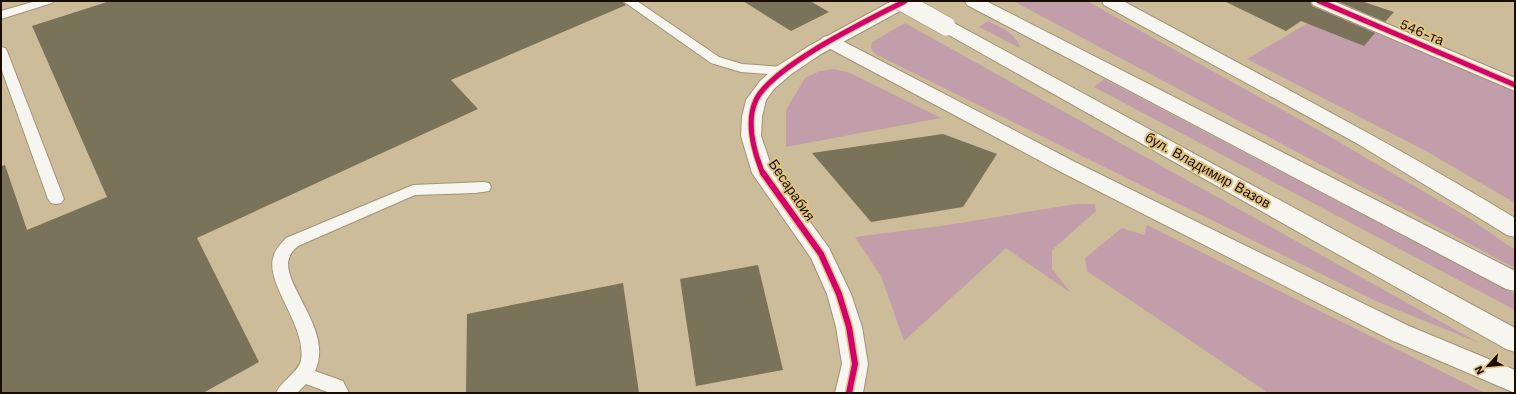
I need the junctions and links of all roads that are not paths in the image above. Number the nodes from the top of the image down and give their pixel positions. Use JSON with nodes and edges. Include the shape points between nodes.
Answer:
{"nodes":[{"id":1,"x":48,"y":1,"type":"edge"},
{"id":2,"x":629,"y":1,"type":"edge"},
{"id":3,"x":901,"y":1,"type":"edge"},
{"id":4,"x":905,"y":1,"type":"edge"},
{"id":5,"x":1110,"y":1,"type":"edge"},
{"id":6,"x":1319,"y":1,"type":"edge"},
{"id":7,"x":977,"y":3,"type":"edge"},
{"id":8,"x":1,"y":15,"type":"edge"},
{"id":9,"x":829,"y":41,"type":"junction"},
{"id":10,"x":1,"y":51,"type":"edge"},
{"id":11,"x":782,"y":71,"type":"junction"},
{"id":12,"x":1515,"y":85,"type":"edge"},
{"id":13,"x":484,"y":187,"type":"dead end"},
{"id":14,"x":56,"y":199,"type":"dead end"},
{"id":15,"x":1515,"y":228,"type":"edge"},
{"id":16,"x":1515,"y":282,"type":"edge"},
{"id":17,"x":1515,"y":341,"type":"edge"},
{"id":18,"x":302,"y":374,"type":"junction"},
{"id":19,"x":1515,"y":382,"type":"edge"},
{"id":20,"x":285,"y":393,"type":"edge"},
{"id":21,"x":340,"y":393,"type":"edge"},
{"id":22,"x":849,"y":393,"type":"edge"}],
"edges":[{"from":1,"to":8,"type":"lane"},
{"from":2,"to":11,"type":"lane","via":[[715,60],[741,68]]},
{"from":3,"to":17,"type":"main road","name":"бул. Владимир Вазов","bridge":true},
{"from":4,"to":9,"type":"main road","name":"Бесарабия"},
{"from":5,"to":15,"type":"main road","via":[[1398,157]]},
{"from":6,"to":12,"type":"main road","name":"546-та"},
{"from":7,"to":16,"type":"main road"},
{"from":9,"to":11,"type":"main road","name":"Бесарабия"},
{"from":9,"to":19,"type":"main road","via":[[1068,167],[1386,326]]},
{"from":10,"to":14,"type":"lane"},
{"from":11,"to":22,"type":"main road","name":"Бесарабия","via":[[756,100],[750,136],[763,173],[821,254],[839,294],[855,364]]},
{"from":13,"to":18,"type":"lane","via":[[413,190],[292,242],[281,255],[279,268],[312,349],[310,363]]},
{"from":18,"to":20,"type":"lane"},
{"from":18,"to":21,"type":"lane","via":[[336,387]]}]}
